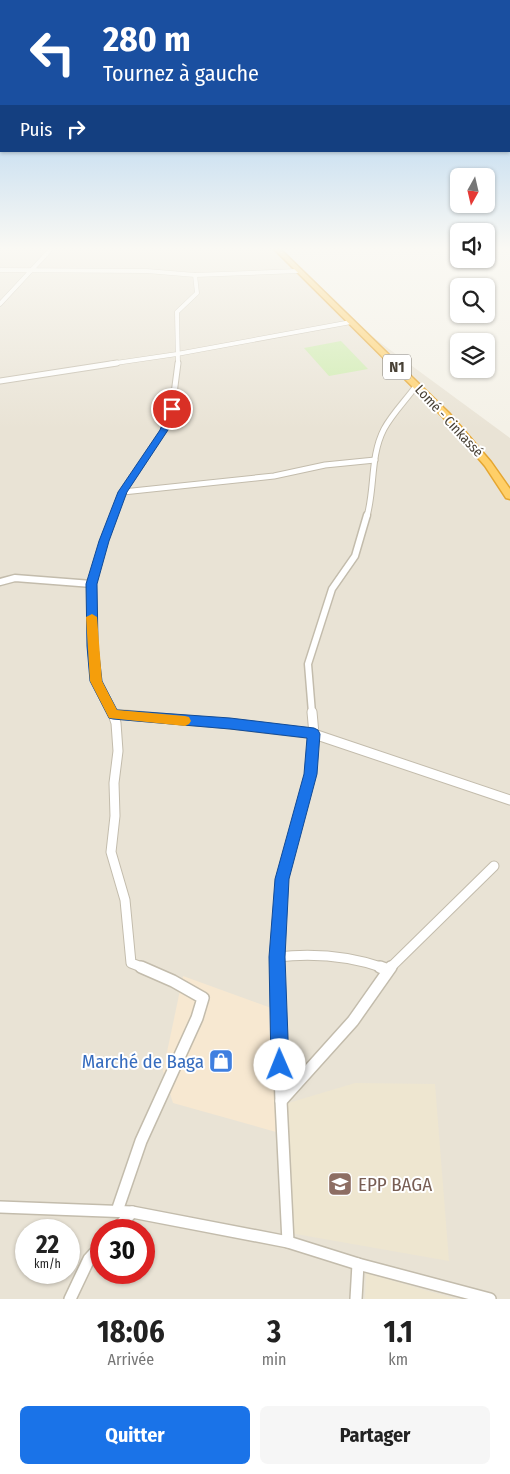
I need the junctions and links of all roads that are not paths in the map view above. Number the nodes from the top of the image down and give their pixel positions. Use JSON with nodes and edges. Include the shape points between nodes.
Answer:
{"nodes":[{"id":1,"x":182,"y":308,"type":"edge"},
{"id":2,"x":337,"y":308,"type":"edge"},
{"id":3,"x":352,"y":322,"type":"junction"},
{"id":4,"x":177,"y":354,"type":"junction"},
{"id":5,"x":0,"y":381,"type":"edge"},
{"id":6,"x":416,"y":386,"type":"junction"},
{"id":7,"x":375,"y":460,"type":"junction"},
{"id":8,"x":123,"y":492,"type":"junction"},
{"id":9,"x":510,"y":496,"type":"edge"},
{"id":10,"x":0,"y":582,"type":"edge"},
{"id":11,"x":92,"y":584,"type":"junction"},
{"id":12,"x":113,"y":714,"type":"junction"},
{"id":13,"x":314,"y":734,"type":"junction"},
{"id":14,"x":510,"y":800,"type":"edge"},
{"id":15,"x":494,"y":866,"type":"dead end"},
{"id":16,"x":277,"y":957,"type":"junction"},
{"id":17,"x":388,"y":970,"type":"junction"},
{"id":18,"x":281,"y":1101,"type":"junction"},
{"id":19,"x":0,"y":1207,"type":"edge"},
{"id":20,"x":116,"y":1211,"type":"junction"},
{"id":21,"x":132,"y":1212,"type":"junction"},
{"id":22,"x":126,"y":1219,"type":"edge"},
{"id":23,"x":288,"y":1242,"type":"junction"},
{"id":24,"x":90,"y":1258,"type":"edge"},
{"id":25,"x":358,"y":1264,"type":"junction"},
{"id":26,"x":70,"y":1299,"type":"edge"},
{"id":27,"x":356,"y":1299,"type":"edge"},
{"id":28,"x":490,"y":1299,"type":"edge"}],
"edges":[{"from":1,"to":4,"type":"street","via":[[176,319]]},
{"from":2,"to":3,"type":"highway","name":"Lomé - Cinkassé","number":"N1"},
{"from":3,"to":4,"type":"street"},
{"from":3,"to":6,"type":"highway","name":"Lomé - Cinkassé","number":"N1"},
{"from":4,"to":5,"type":"street"},
{"from":4,"to":8,"type":"street","via":[[172,409],[164,430]]},
{"from":6,"to":7,"type":"street","via":[[384,429]]},
{"from":6,"to":9,"type":"highway","name":"Lomé - Cinkassé","number":"N1","via":[[469,441]]},
{"from":7,"to":8,"type":"street","via":[[325,465],[274,476]]},
{"from":7,"to":13,"type":"street","via":[[372,499],[355,556],[332,589],[308,664]]},
{"from":8,"to":11,"type":"street"},
{"from":10,"to":11,"type":"street","via":[[15,578]]},
{"from":11,"to":12,"type":"street","via":[[92,646],[96,681]]},
{"from":12,"to":13,"type":"street"},
{"from":12,"to":20,"type":"street","via":[[118,751],[112,852],[125,900],[131,963],[202,998],[198,1018],[141,1141]]},
{"from":13,"to":14,"type":"street"},
{"from":13,"to":16,"type":"street","via":[[310,774],[282,879]]},
{"from":15,"to":17,"type":"street"},
{"from":16,"to":17,"type":"street","via":[[290,955],[353,960]]},
{"from":16,"to":18,"type":"street"},
{"from":17,"to":18,"type":"street","via":[[351,1022]]},
{"from":18,"to":23,"type":"street"},
{"from":19,"to":20,"type":"street"},
{"from":20,"to":21,"type":"street"},
{"from":21,"to":22,"type":"street"},
{"from":21,"to":23,"type":"street"},
{"from":23,"to":25,"type":"street"},
{"from":24,"to":26,"type":"street"},
{"from":25,"to":27,"type":"street"},
{"from":25,"to":28,"type":"street"}]}
